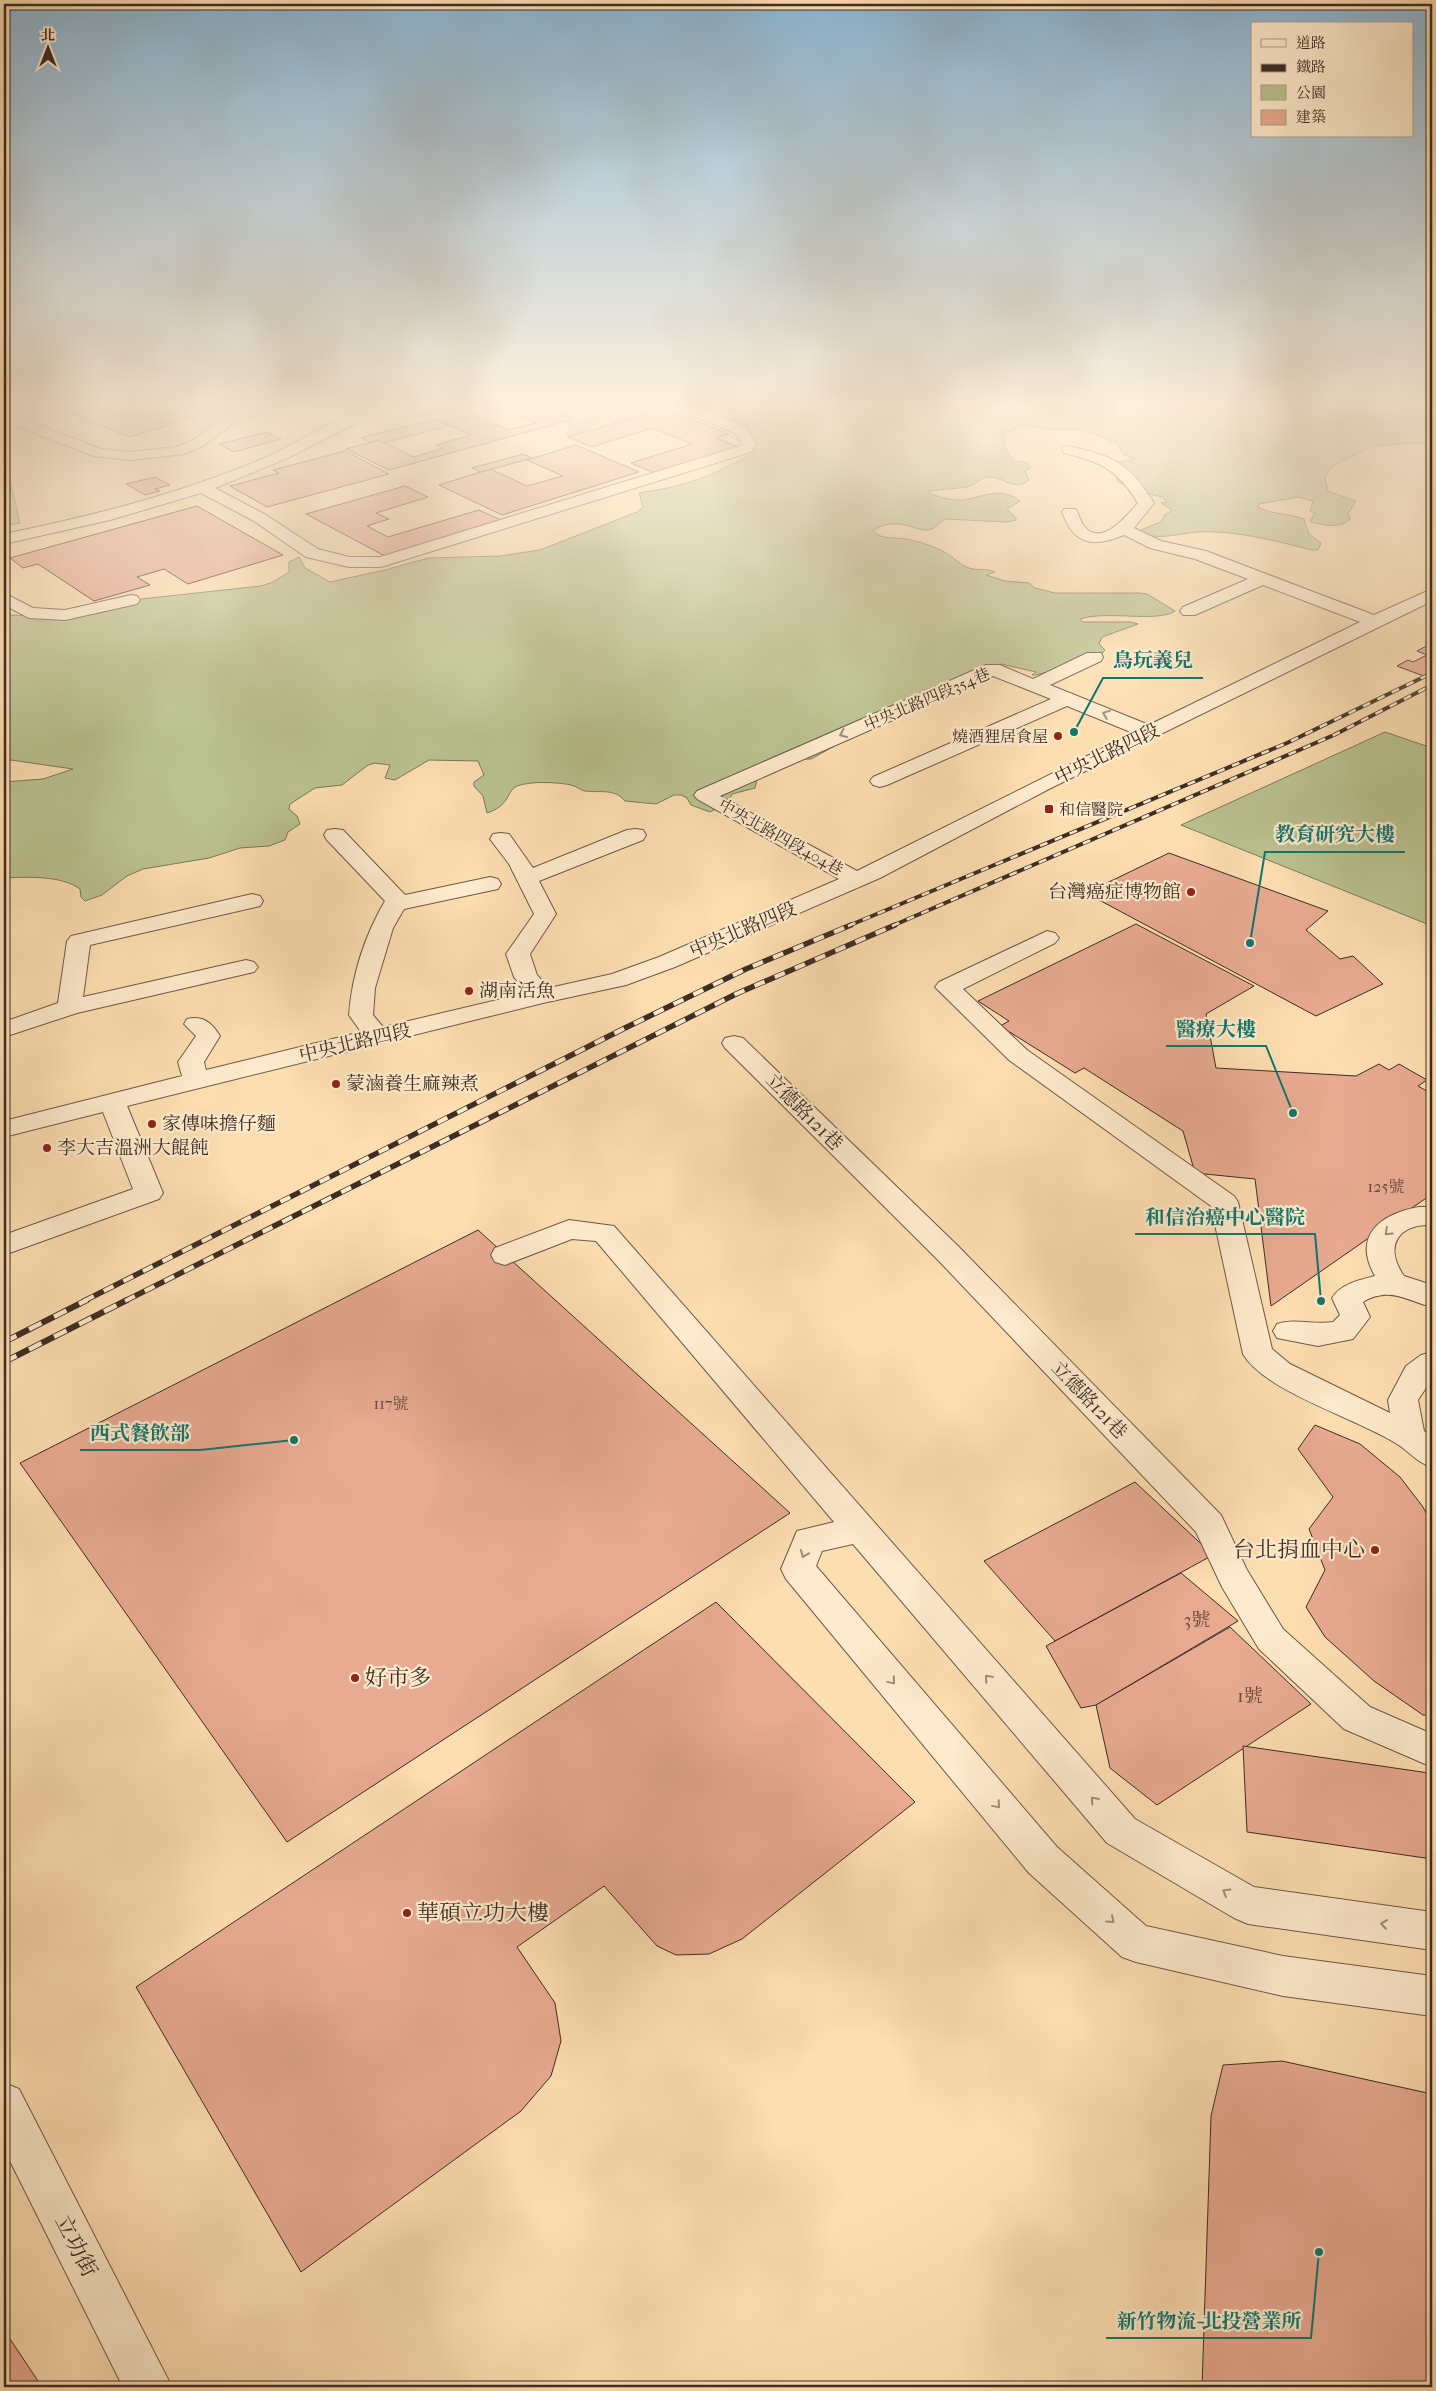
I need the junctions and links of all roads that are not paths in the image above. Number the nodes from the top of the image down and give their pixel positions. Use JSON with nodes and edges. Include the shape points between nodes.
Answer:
{"nodes":[{"id":1,"x":118,"y":514,"type":"edge"},
{"id":2,"x":252,"y":514,"type":"edge"},
{"id":3,"x":539,"y":514,"type":"edge"},
{"id":4,"x":1071,"y":514,"type":"edge"},
{"id":5,"x":1137,"y":514,"type":"edge"},
{"id":6,"x":1124,"y":529,"type":"junction"},
{"id":7,"x":4,"y":539,"type":"edge"},
{"id":8,"x":1263,"y":579,"type":"junction"},
{"id":9,"x":1432,"y":594,"type":"edge"},
{"id":10,"x":4,"y":598,"type":"edge"},
{"id":11,"x":131,"y":600,"type":"dead end"},
{"id":12,"x":1189,"y":611,"type":"dead end"},
{"id":13,"x":1374,"y":622,"type":"junction"},
{"id":14,"x":1094,"y":658,"type":"dead end"},
{"id":15,"x":1034,"y":685,"type":"junction"},
{"id":16,"x":1067,"y":699,"type":"junction"},
{"id":17,"x":1151,"y":733,"type":"junction"},
{"id":18,"x":880,"y":781,"type":"dead end"},
{"id":19,"x":704,"y":795,"type":"joint"},
{"id":20,"x":336,"y":834,"type":"dead end"},
{"id":21,"x":635,"y":835,"type":"dead end"},
{"id":22,"x":502,"y":839,"type":"dead end"},
{"id":23,"x":527,"y":878,"type":"junction"},
{"id":24,"x":857,"y":880,"type":"junction"},
{"id":25,"x":490,"y":884,"type":"dead end"},
{"id":26,"x":252,"y":901,"type":"dead end"},
{"id":27,"x":400,"y":904,"type":"junction"},
{"id":28,"x":1047,"y":938,"type":"dead end"},
{"id":29,"x":246,"y":967,"type":"dead end"},
{"id":30,"x":543,"y":996,"type":"junction"},
{"id":31,"x":34,"y":1001,"type":"dead end"},
{"id":32,"x":70,"y":1007,"type":"junction"},
{"id":33,"x":4,"y":1012,"type":"edge"},
{"id":34,"x":196,"y":1024,"type":"dead end"},
{"id":35,"x":4,"y":1030,"type":"edge"},
{"id":36,"x":378,"y":1038,"type":"junction"},
{"id":37,"x":734,"y":1043,"type":"dead end"},
{"id":38,"x":196,"y":1080,"type":"junction"},
{"id":39,"x":113,"y":1102,"type":"junction"},
{"id":40,"x":4,"y":1129,"type":"edge"},
{"id":41,"x":1432,"y":1216,"type":"edge"},
{"id":42,"x":4,"y":1245,"type":"edge"},
{"id":43,"x":505,"y":1256,"type":"dead end"},
{"id":44,"x":1394,"y":1284,"type":"junction"},
{"id":45,"x":1432,"y":1297,"type":"edge"},
{"id":46,"x":1288,"y":1331,"type":"dead end"},
{"id":47,"x":1432,"y":1363,"type":"edge"},
{"id":48,"x":1409,"y":1436,"type":"junction"},
{"id":49,"x":1432,"y":1455,"type":"edge"},
{"id":50,"x":860,"y":1530,"type":"junction"},
{"id":51,"x":1432,"y":1751,"type":"edge"},
{"id":52,"x":1432,"y":1931,"type":"edge"},
{"id":53,"x":1432,"y":1996,"type":"edge"},
{"id":54,"x":4,"y":2104,"type":"edge"},
{"id":55,"x":148,"y":2387,"type":"edge"}],
"edges":[{"from":1,"to":7,"type":"street"},
{"from":2,"to":3,"type":"street","via":[[312,553],[349,562],[381,562]]},
{"from":4,"to":6,"type":"street","via":[[1076,529],[1089,537],[1107,537]]},
{"from":5,"to":6,"type":"street"},
{"from":6,"to":8,"type":"street","via":[[1156,545],[1200,555]]},
{"from":8,"to":12,"type":"street"},
{"from":8,"to":13,"type":"street"},
{"from":9,"to":13,"type":"street","name":"中央北路四段"},
{"from":10,"to":11,"type":"street","via":[[29,613],[65,615]]},
{"from":13,"to":17,"type":"street","name":"中央北路四段"},
{"from":14,"to":15,"type":"street"},
{"from":15,"to":16,"type":"street","name":"中央北路四段354巷"},
{"from":15,"to":19,"type":"street","name":"中央北路四段354巷","one_way":true,"via":[[993,669]]},
{"from":17,"to":16,"type":"street","name":"中央北路四段354巷","one_way":true},
{"from":16,"to":18,"type":"street"},
{"from":17,"to":24,"type":"street","name":"中央北路四段"},
{"from":19,"to":24,"type":"street","name":"中央北路四段404巷"},
{"from":20,"to":27,"type":"street"},
{"from":21,"to":23,"type":"street"},
{"from":22,"to":23,"type":"street"},
{"from":23,"to":30,"type":"street","via":[[546,914],[518,954],[526,976]]},
{"from":24,"to":30,"type":"street","name":"中央北路四段","via":[[667,962],[618,980]]},
{"from":25,"to":27,"type":"street"},
{"from":26,"to":32,"type":"street","via":[[79,941]]},
{"from":27,"to":36,"type":"street","via":[[395,903],[382,928],[363,988],[361,1015]]},
{"from":28,"to":48,"type":"street","via":[[947,987],[1018,1055],[1224,1202],[1258,1354],[1279,1372]]},
{"from":29,"to":32,"type":"street"},
{"from":30,"to":36,"type":"street","name":"中央北路四段"},
{"from":31,"to":33,"type":"street"},
{"from":32,"to":35,"type":"street"},
{"from":34,"to":38,"type":"street","via":[[208,1036],[191,1062]]},
{"from":36,"to":38,"type":"street","name":"中央北路四段"},
{"from":37,"to":51,"type":"street","name":"立德路121巷","via":[[948,1253],[1209,1524],[1234,1578],[1271,1639],[1358,1718]]},
{"from":38,"to":39,"type":"street","name":"中央北路四段"},
{"from":39,"to":40,"type":"street","name":"中央北路四段"},
{"from":39,"to":42,"type":"street","via":[[150,1193]]},
{"from":41,"to":44,"type":"street","one_way":true,"via":[[1408,1218],[1389,1229],[1380,1240],[1383,1267]]},
{"from":43,"to":50,"type":"street","via":[[569,1229],[604,1233]]},
{"from":44,"to":45,"type":"street","via":[[1418,1289]]},
{"from":44,"to":46,"type":"street","via":[[1363,1288],[1347,1298],[1355,1317],[1342,1332],[1318,1335]]},
{"from":47,"to":48,"type":"street","via":[[1417,1374],[1403,1400]]},
{"from":48,"to":49,"type":"street"},
{"from":52,"to":50,"type":"street","one_way":true,"via":[[1248,1905],[1122,1831]]},
{"from":50,"to":53,"type":"street","one_way":true,"via":[[809,1540],[798,1569],[1043,1860],[1136,1943],[1283,1976]]},
{"from":54,"to":55,"type":"street","name":"立功街"}]}
